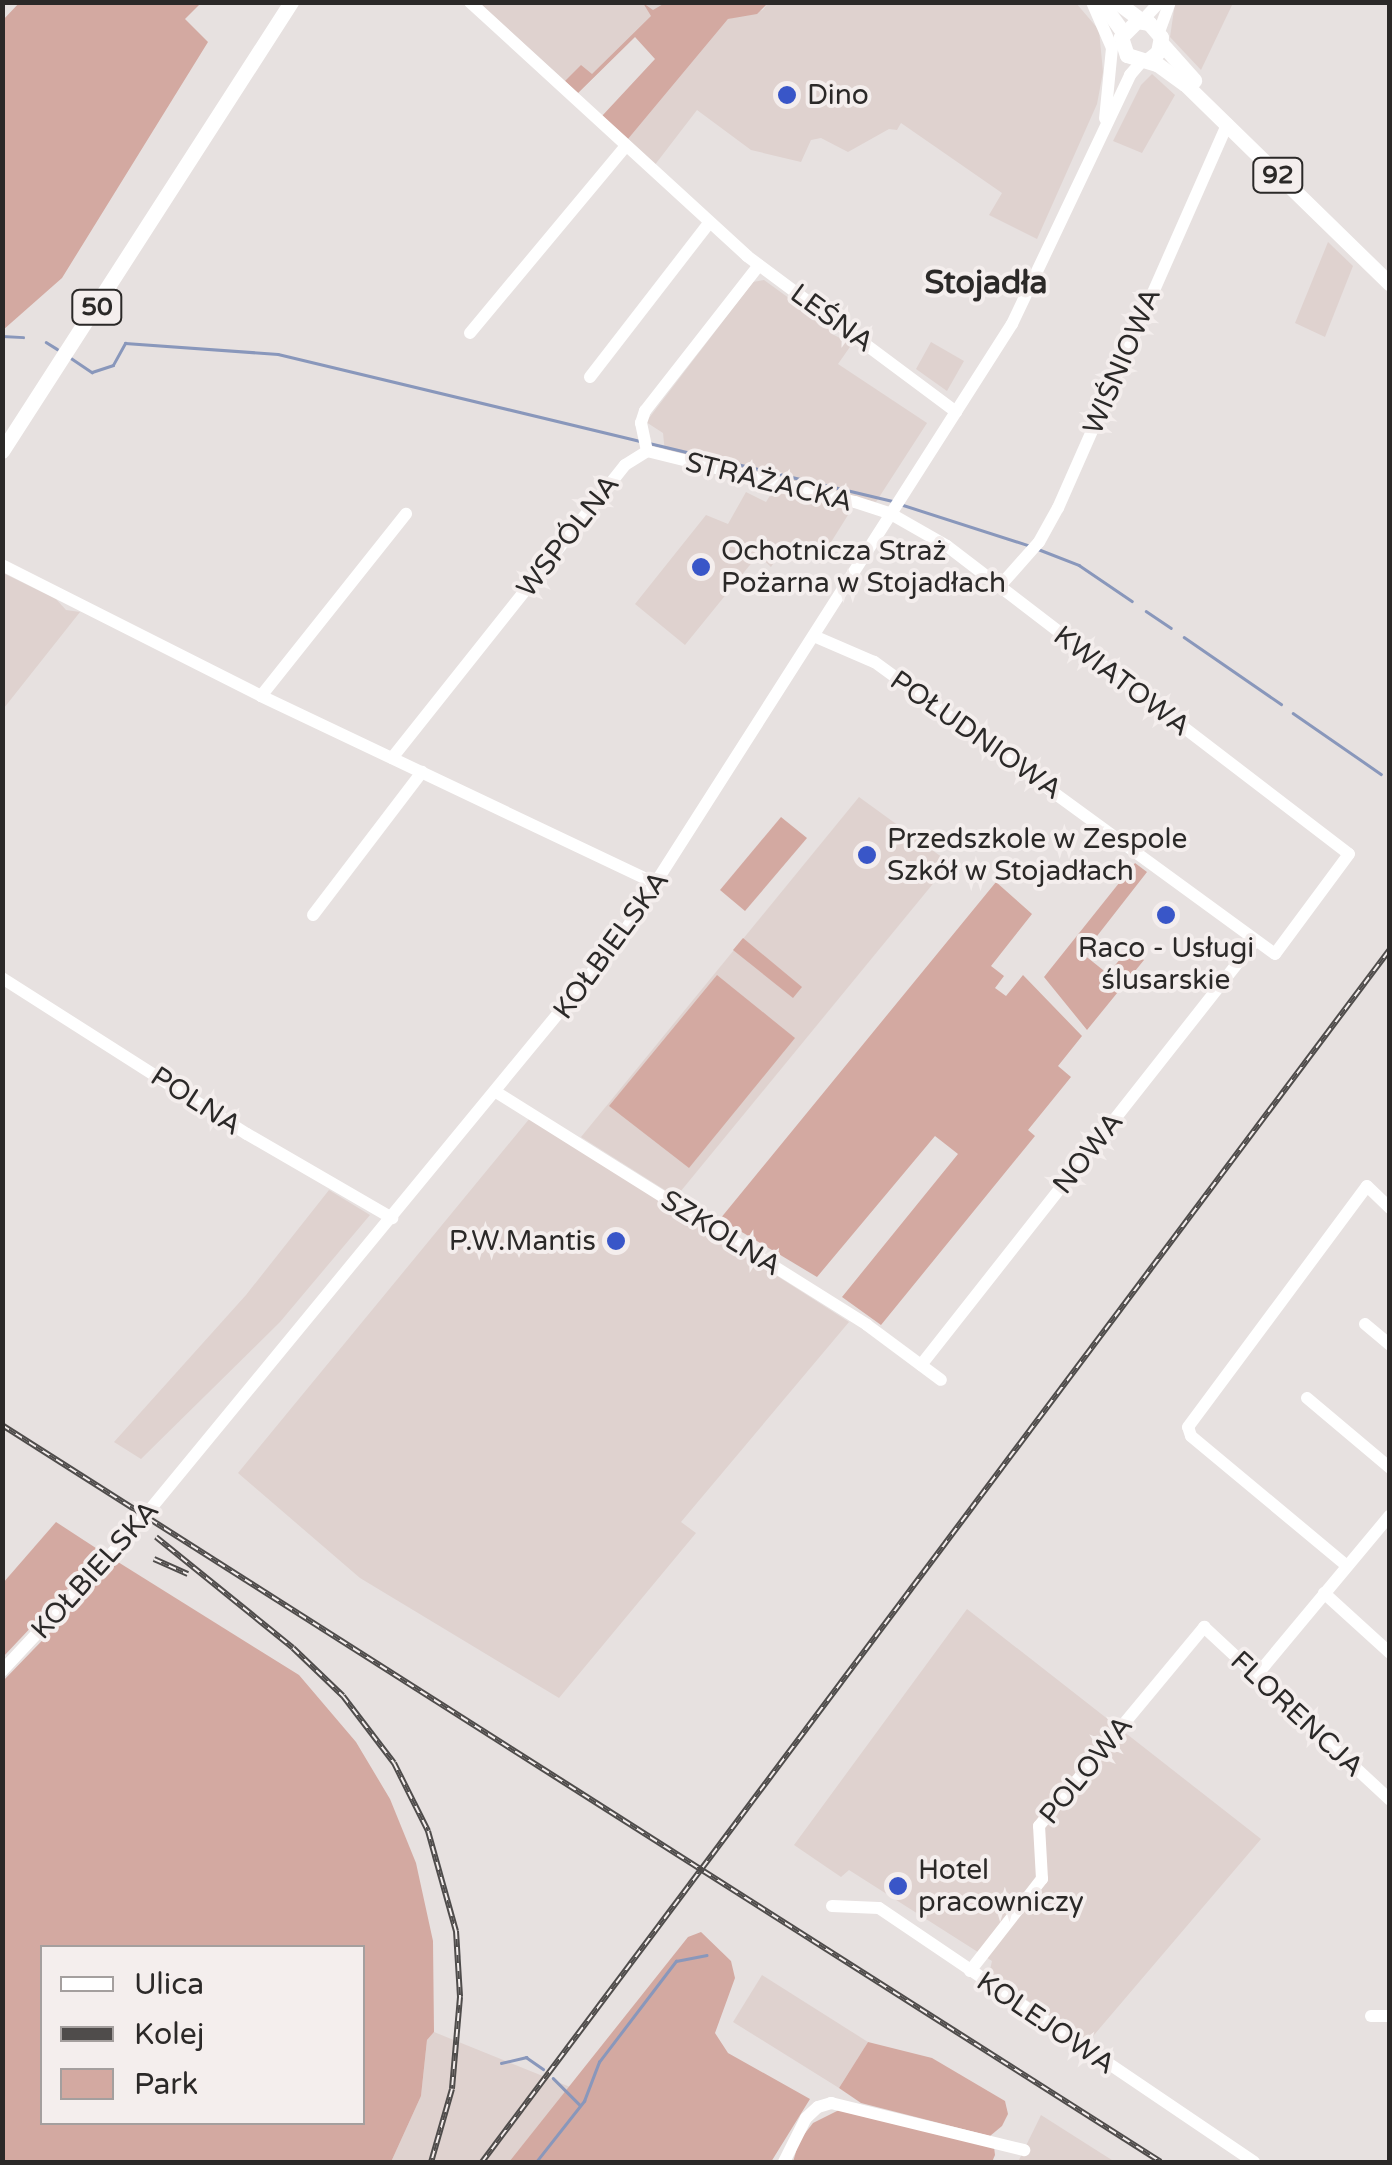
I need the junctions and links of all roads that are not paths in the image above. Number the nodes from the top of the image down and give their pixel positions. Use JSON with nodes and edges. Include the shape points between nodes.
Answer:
{"nodes":[{"id":1,"x":291,"y":2,"type":"edge"},
{"id":2,"x":470,"y":2,"type":"edge"},
{"id":3,"x":1092,"y":2,"type":"edge"},
{"id":4,"x":1101,"y":2,"type":"edge"},
{"id":5,"x":1117,"y":2,"type":"edge"},
{"id":6,"x":1160,"y":2,"type":"edge"},
{"id":7,"x":1170,"y":2,"type":"edge"},
{"id":8,"x":1142,"y":21,"type":"junction"},
{"id":9,"x":1123,"y":32,"type":"junction"},
{"id":10,"x":1160,"y":38,"type":"junction"},
{"id":11,"x":1124,"y":51,"type":"junction"},
{"id":12,"x":1145,"y":61,"type":"junction"},
{"id":13,"x":1104,"y":119,"type":"junction"},
{"id":14,"x":1227,"y":124,"type":"junction"},
{"id":15,"x":1100,"y":137,"type":"junction"},
{"id":16,"x":626,"y":146,"type":"junction"},
{"id":17,"x":710,"y":223,"type":"junction"},
{"id":18,"x":759,"y":265,"type":"junction"},
{"id":19,"x":1390,"y":272,"type":"edge"},
{"id":20,"x":1390,"y":284,"type":"edge"},
{"id":21,"x":470,"y":333,"type":"dead end"},
{"id":22,"x":590,"y":377,"type":"dead end"},
{"id":23,"x":956,"y":412,"type":"junction"},
{"id":24,"x":646,"y":446,"type":"junction"},
{"id":25,"x":2,"y":451,"type":"edge"},
{"id":26,"x":896,"y":507,"type":"junction"},
{"id":27,"x":406,"y":514,"type":"dead end"},
{"id":28,"x":2,"y":565,"type":"edge"},
{"id":29,"x":999,"y":587,"type":"junction"},
{"id":30,"x":814,"y":636,"type":"junction"},
{"id":31,"x":261,"y":696,"type":"junction"},
{"id":32,"x":392,"y":758,"type":"junction"},
{"id":33,"x":422,"y":772,"type":"junction"},
{"id":34,"x":657,"y":884,"type":"junction"},
{"id":35,"x":313,"y":915,"type":"dead end"},
{"id":36,"x":1254,"y":941,"type":"junction"},
{"id":37,"x":1275,"y":954,"type":"joint"},
{"id":38,"x":2,"y":978,"type":"edge"},
{"id":39,"x":496,"y":1092,"type":"junction"},
{"id":40,"x":1390,"y":1208,"type":"edge"},
{"id":41,"x":392,"y":1218,"type":"junction"},
{"id":42,"x":1365,"y":1324,"type":"dead end"},
{"id":43,"x":1390,"y":1346,"type":"edge"},
{"id":44,"x":921,"y":1365,"type":"junction"},
{"id":45,"x":941,"y":1380,"type":"dead end"},
{"id":46,"x":1307,"y":1398,"type":"dead end"},
{"id":47,"x":1390,"y":1468,"type":"edge"},
{"id":48,"x":1387,"y":1523,"type":"edge"},
{"id":49,"x":1347,"y":1566,"type":"junction"},
{"id":50,"x":1324,"y":1594,"type":"junction"},
{"id":51,"x":1204,"y":1627,"type":"joint"},
{"id":52,"x":1390,"y":1653,"type":"edge"},
{"id":53,"x":2,"y":1670,"type":"edge"},
{"id":54,"x":1256,"y":1676,"type":"junction"},
{"id":55,"x":1390,"y":1800,"type":"edge"},
{"id":56,"x":832,"y":1906,"type":"dead end"},
{"id":57,"x":970,"y":1971,"type":"junction"},
{"id":58,"x":1371,"y":2016,"type":"dead end"},
{"id":59,"x":1390,"y":2016,"type":"edge"},
{"id":60,"x":1024,"y":2150,"type":"dead end"},
{"id":61,"x":784,"y":2162,"type":"edge"},
{"id":62,"x":1254,"y":2162,"type":"edge"}],
"edges":[{"from":1,"to":25,"type":"main road","number":"50"},
{"from":2,"to":16,"type":"street","name":"LEŚNA"},
{"from":3,"to":13,"type":"street","via":[[1112,48]]},
{"from":4,"to":9,"type":"main road"},
{"from":5,"to":8,"type":"main road","number":"92"},
{"from":6,"to":8,"type":"street"},
{"from":7,"to":10,"type":"street"},
{"from":8,"to":9,"type":"main road"},
{"from":8,"to":10,"type":"main road","number":"92"},
{"from":9,"to":11,"type":"main road"},
{"from":10,"to":12,"type":"main road"},
{"from":10,"to":19,"type":"main road","number":"92","via":[[1172,60]]},
{"from":11,"to":12,"type":"main road","number":"92"},
{"from":11,"to":13,"type":"street","name":"KOŁBIELSKA"},
{"from":12,"to":14,"type":"main road","number":"92","via":[[1180,80]]},
{"from":12,"to":15,"type":"street","name":"KOŁBIELSKA"},
{"from":13,"to":15,"type":"street","name":"KOŁBIELSKA"},
{"from":14,"to":20,"type":"main road","number":"92"},
{"from":14,"to":29,"type":"street","name":"WIŚNIOWA","via":[[1084,451],[1035,547]]},
{"from":15,"to":23,"type":"street","name":"KOŁBIELSKA","via":[[1030,292]]},
{"from":16,"to":17,"type":"street","name":"LEŚNA"},
{"from":16,"to":21,"type":"street"},
{"from":17,"to":18,"type":"street","name":"LEŚNA"},
{"from":17,"to":22,"type":"street"},
{"from":18,"to":23,"type":"street","name":"LEŚNA"},
{"from":18,"to":24,"type":"street","via":[[645,412]]},
{"from":23,"to":26,"type":"street","name":"KOŁBIELSKA"},
{"from":24,"to":26,"type":"street","name":"STRAŻACKA"},
{"from":24,"to":32,"type":"street","name":"WSPÓLNA","via":[[624,465]]},
{"from":26,"to":29,"type":"street","name":"KWIATOWA"},
{"from":26,"to":30,"type":"street","name":"KOŁBIELSKA"},
{"from":27,"to":31,"type":"street"},
{"from":28,"to":31,"type":"street"},
{"from":29,"to":37,"type":"street","name":"KWIATOWA","via":[[1350,854]]},
{"from":30,"to":34,"type":"street","name":"KOŁBIELSKA"},
{"from":30,"to":36,"type":"street","name":"POŁUDNIOWA","via":[[874,662]]},
{"from":31,"to":32,"type":"street"},
{"from":32,"to":33,"type":"street"},
{"from":33,"to":34,"type":"street"},
{"from":33,"to":35,"type":"street"},
{"from":34,"to":39,"type":"street","name":"KOŁBIELSKA","via":[[583,988]]},
{"from":36,"to":37,"type":"street","name":"POŁUDNIOWA"},
{"from":36,"to":44,"type":"street","name":"NOWA"},
{"from":38,"to":41,"type":"street","name":"POLNA"},
{"from":39,"to":41,"type":"street","name":"KOŁBIELSKA"},
{"from":39,"to":44,"type":"street","name":"SZKOLNA"},
{"from":40,"to":49,"type":"street","via":[[1367,1186],[1188,1427]]},
{"from":41,"to":53,"type":"street","name":"KOŁBIELSKA","via":[[129,1534]]},
{"from":42,"to":43,"type":"street"},
{"from":44,"to":45,"type":"street","name":"SZKOLNA"},
{"from":46,"to":47,"type":"street"},
{"from":48,"to":49,"type":"street"},
{"from":49,"to":50,"type":"street"},
{"from":50,"to":52,"type":"street"},
{"from":50,"to":54,"type":"street"},
{"from":51,"to":54,"type":"street","name":"FLORENCJA"},
{"from":51,"to":57,"type":"street","name":"POLOWA","via":[[1038,1826],[1042,1879]]},
{"from":54,"to":55,"type":"street","name":"FLORENCJA"},
{"from":56,"to":57,"type":"street","name":"KOLEJOWA","via":[[879,1908]]},
{"from":57,"to":62,"type":"street","name":"KOLEJOWA"},
{"from":58,"to":59,"type":"street"},
{"from":60,"to":61,"type":"street","via":[[831,2103],[806,2118]]}]}
